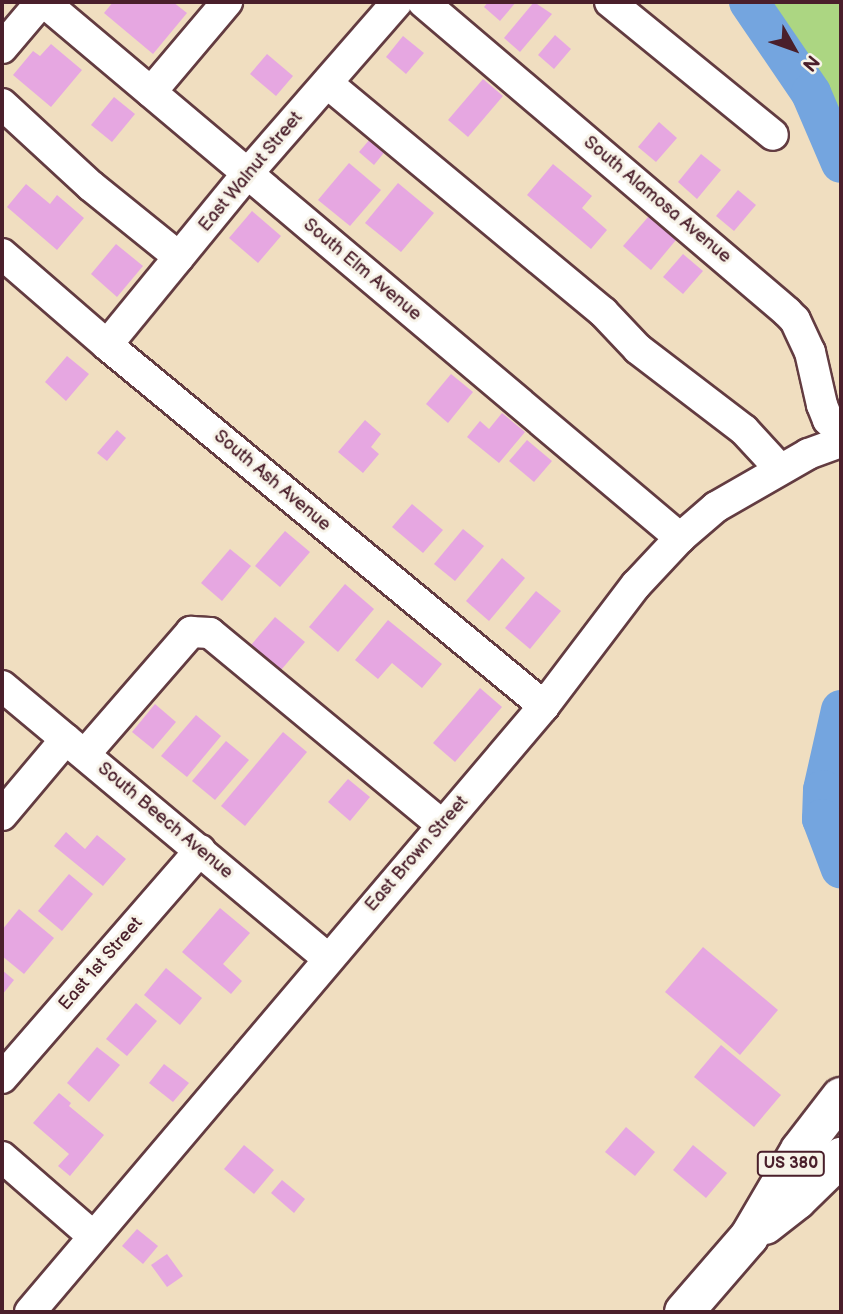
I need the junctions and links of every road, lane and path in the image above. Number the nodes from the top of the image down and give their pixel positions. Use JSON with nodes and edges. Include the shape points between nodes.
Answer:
{"nodes":[{"id":1,"x":42,"y":2,"type":"edge"},
{"id":2,"x":227,"y":2,"type":"edge"},
{"id":3,"x":397,"y":2,"type":"edge"},
{"id":4,"x":422,"y":2,"type":"edge"},
{"id":5,"x":610,"y":2,"type":"edge"},
{"id":6,"x":2,"y":48,"type":"edge"},
{"id":7,"x":327,"y":83,"type":"junction"},
{"id":8,"x":151,"y":92,"type":"junction"},
{"id":9,"x":2,"y":104,"type":"edge"},
{"id":10,"x":773,"y":135,"type":"dead end"},
{"id":11,"x":248,"y":173,"type":"junction"},
{"id":12,"x":2,"y":254,"type":"edge"},
{"id":13,"x":178,"y":257,"type":"junction"},
{"id":14,"x":107,"y":345,"type":"junction"},
{"id":15,"x":841,"y":432,"type":"edge"},
{"id":16,"x":841,"y":442,"type":"edge"},
{"id":17,"x":780,"y":469,"type":"junction"},
{"id":18,"x":680,"y":538,"type":"junction"},
{"id":19,"x":2,"y":686,"type":"edge"},
{"id":20,"x":544,"y":706,"type":"junction"},
{"id":21,"x":75,"y":747,"type":"junction"},
{"id":22,"x":2,"y":815,"type":"edge"},
{"id":23,"x":442,"y":825,"type":"junction"},
{"id":24,"x":200,"y":850,"type":"junction"},
{"id":25,"x":327,"y":958,"type":"junction"},
{"id":26,"x":2,"y":1078,"type":"edge"},
{"id":27,"x":841,"y":1097,"type":"edge"},
{"id":28,"x":2,"y":1157,"type":"edge"},
{"id":29,"x":841,"y":1157,"type":"edge"},
{"id":30,"x":93,"y":1236,"type":"junction"},
{"id":31,"x":749,"y":1237,"type":"junction"},
{"id":32,"x":30,"y":1312,"type":"edge"},
{"id":33,"x":684,"y":1312,"type":"edge"}],
"edges":[{"from":1,"to":6,"type":"street"},
{"from":1,"to":8,"type":"street","name":"South Elm Avenue"},
{"from":2,"to":8,"type":"street"},
{"from":3,"to":7,"type":"street","name":"East Walnut Street"},
{"from":4,"to":15,"type":"street","name":"South Alamosa Avenue","via":[[795,320],[810,352],[821,405]]},
{"from":5,"to":10,"type":"street"},
{"from":7,"to":11,"type":"street","name":"East Walnut Street"},
{"from":7,"to":17,"type":"street","via":[[603,312],[638,349],[744,430]]},
{"from":8,"to":11,"type":"street","name":"South Elm Avenue"},
{"from":9,"to":13,"type":"street"},
{"from":11,"to":13,"type":"street","name":"East Walnut Street"},
{"from":11,"to":18,"type":"street","name":"South Elm Avenue"},
{"from":12,"to":14,"type":"street","name":"South Ash Avenue"},
{"from":13,"to":14,"type":"street","name":"East Walnut Street"},
{"from":14,"to":20,"type":"street","name":"South Ash Avenue"},
{"from":16,"to":17,"type":"street","name":"East Brown Street"},
{"from":17,"to":18,"type":"street","name":"East Brown Street","via":[[727,500]]},
{"from":18,"to":20,"type":"street","name":"East Brown Street","via":[[636,585]]},
{"from":19,"to":21,"type":"street","name":"South Beech Avenue"},
{"from":20,"to":23,"type":"street","name":"East Brown Street"},
{"from":21,"to":22,"type":"street"},
{"from":21,"to":23,"type":"street","via":[[191,632],[210,633]]},
{"from":21,"to":24,"type":"street","name":"South Beech Avenue"},
{"from":23,"to":25,"type":"street","name":"East Brown Street"},
{"from":24,"to":25,"type":"street","name":"South Beech Avenue"},
{"from":24,"to":26,"type":"street","name":"East 1st Street"},
{"from":25,"to":30,"type":"street","name":"East Brown Street"},
{"from":27,"to":31,"type":"main road","number":"US 380","via":[[800,1150]]},
{"from":28,"to":30,"type":"street"},
{"from":29,"to":31,"type":"main road","number":"US 380","via":[[797,1200]]},
{"from":30,"to":32,"type":"street","name":"East Brown Street"},
{"from":31,"to":33,"type":"main road","number":"US 380"}]}
